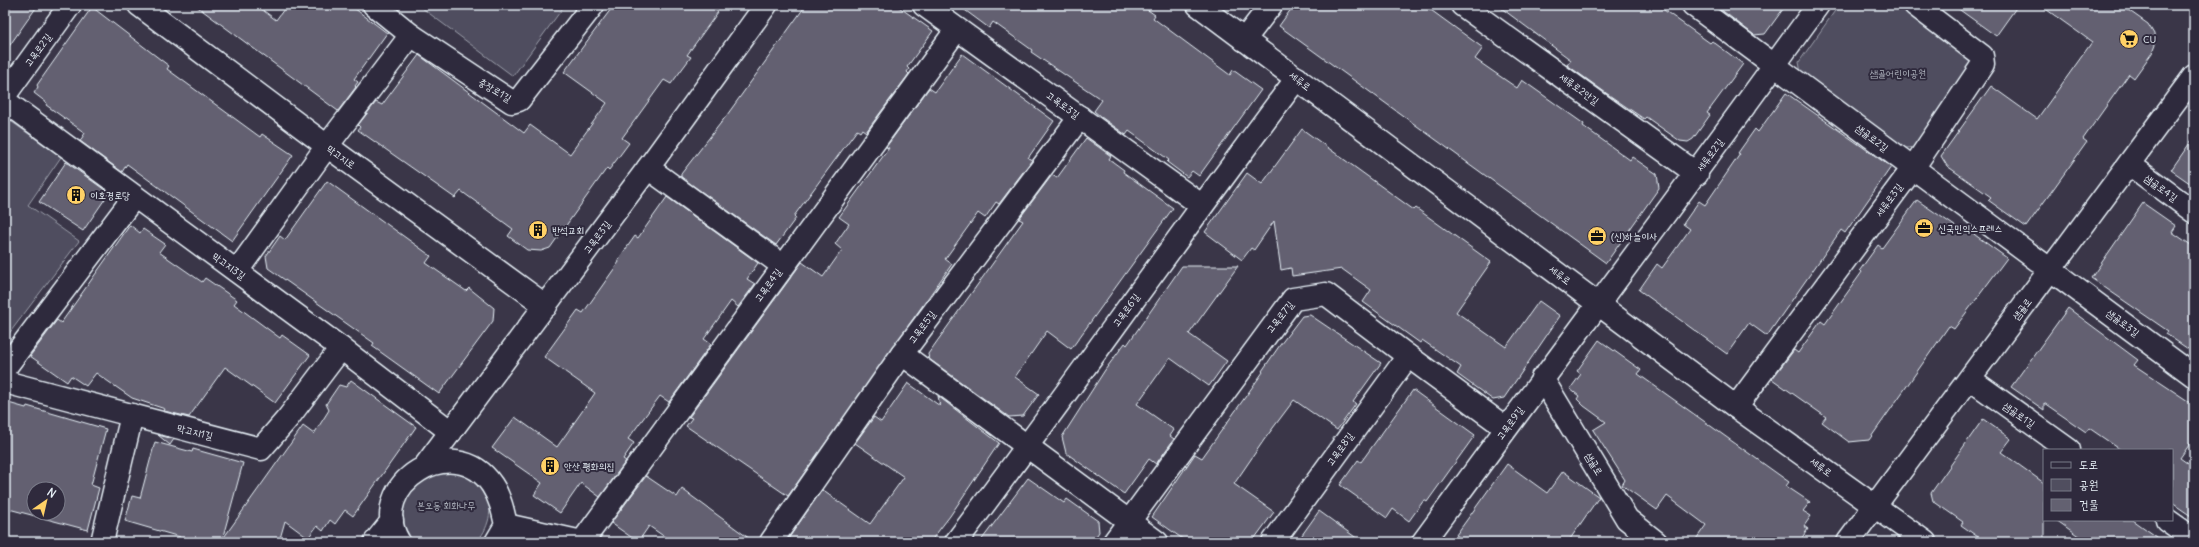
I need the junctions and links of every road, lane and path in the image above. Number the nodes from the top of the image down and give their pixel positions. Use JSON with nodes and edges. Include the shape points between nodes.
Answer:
{"nodes":[{"id":1,"x":70,"y":5,"type":"edge"},
{"id":2,"x":139,"y":5,"type":"edge"},
{"id":3,"x":374,"y":5,"type":"edge"},
{"id":4,"x":593,"y":5,"type":"edge"},
{"id":5,"x":766,"y":5,"type":"edge"},
{"id":6,"x":924,"y":5,"type":"edge"},
{"id":7,"x":1198,"y":5,"type":"edge"},
{"id":8,"x":1271,"y":5,"type":"edge"},
{"id":9,"x":1462,"y":5,"type":"edge"},
{"id":10,"x":1693,"y":5,"type":"edge"},
{"id":11,"x":1818,"y":5,"type":"edge"},
{"id":12,"x":1915,"y":5,"type":"edge"},
{"id":13,"x":957,"y":29,"type":"junction"},
{"id":14,"x":411,"y":35,"type":"junction"},
{"id":15,"x":1244,"y":40,"type":"junction"},
{"id":16,"x":1775,"y":65,"type":"junction"},
{"id":17,"x":2194,"y":76,"type":"edge"},
{"id":18,"x":1297,"y":78,"type":"junction"},
{"id":19,"x":5,"y":95,"type":"edge"},
{"id":20,"x":5,"y":101,"type":"edge"},
{"id":21,"x":1080,"y":117,"type":"junction"},
{"id":22,"x":327,"y":146,"type":"junction"},
{"id":23,"x":2129,"y":164,"type":"junction"},
{"id":24,"x":648,"y":168,"type":"junction"},
{"id":25,"x":1913,"y":168,"type":"junction"},
{"id":26,"x":1697,"y":174,"type":"junction"},
{"id":27,"x":134,"y":197,"type":"junction"},
{"id":28,"x":1201,"y":205,"type":"junction"},
{"id":29,"x":2194,"y":212,"type":"edge"},
{"id":30,"x":782,"y":265,"type":"junction"},
{"id":31,"x":2051,"y":270,"type":"junction"},
{"id":32,"x":237,"y":272,"type":"junction"},
{"id":33,"x":1598,"y":304,"type":"junction"},
{"id":34,"x":546,"y":306,"type":"junction"},
{"id":35,"x":342,"y":348,"type":"junction"},
{"id":36,"x":902,"y":354,"type":"junction"},
{"id":37,"x":1408,"y":356,"type":"junction"},
{"id":38,"x":5,"y":368,"type":"edge"},
{"id":39,"x":2194,"y":376,"type":"edge"},
{"id":40,"x":1542,"y":378,"type":"junction"},
{"id":41,"x":1970,"y":379,"type":"junction"},
{"id":42,"x":5,"y":382,"type":"edge"},
{"id":43,"x":1736,"y":407,"type":"junction"},
{"id":44,"x":132,"y":415,"type":"junction"},
{"id":45,"x":1506,"y":428,"type":"junction"},
{"id":46,"x":451,"y":432,"type":"junction"},
{"id":47,"x":1027,"y":448,"type":"junction"},
{"id":48,"x":2068,"y":449,"type":"edge"},
{"id":49,"x":425,"y":466,"type":"junction"},
{"id":50,"x":1875,"y":506,"type":"junction"},
{"id":51,"x":392,"y":521,"type":"junction"},
{"id":52,"x":2168,"y":521,"type":"edge"},
{"id":53,"x":1129,"y":522,"type":"junction"},
{"id":54,"x":501,"y":534,"type":"edge"},
{"id":55,"x":2194,"y":539,"type":"edge"},
{"id":56,"x":102,"y":542,"type":"edge"},
{"id":57,"x":375,"y":542,"type":"edge"},
{"id":58,"x":399,"y":542,"type":"edge"},
{"id":59,"x":582,"y":542,"type":"edge"},
{"id":60,"x":771,"y":542,"type":"edge"},
{"id":61,"x":956,"y":542,"type":"edge"},
{"id":62,"x":1114,"y":542,"type":"edge"},
{"id":63,"x":1157,"y":542,"type":"edge"},
{"id":64,"x":1273,"y":542,"type":"edge"},
{"id":65,"x":1422,"y":542,"type":"edge"},
{"id":66,"x":1656,"y":542,"type":"edge"},
{"id":67,"x":1848,"y":542,"type":"edge"},
{"id":68,"x":1925,"y":542,"type":"edge"}],
"edges":[{"from":1,"to":19,"type":"street","name":"고목로2길"},
{"from":2,"to":22,"type":"street","name":"막고지로"},
{"from":3,"to":14,"type":"street","name":"충장로1길"},
{"from":4,"to":14,"type":"street","name":"충장로1길","via":[[519,100],[512,102]]},
{"from":5,"to":24,"type":"street","name":"고목로3길"},
{"from":6,"to":13,"type":"street","name":"고목로3길"},
{"from":7,"to":15,"type":"street","name":"세류로"},
{"from":8,"to":15,"type":"street"},
{"from":9,"to":26,"type":"street","name":"세류로2안길"},
{"from":10,"to":16,"type":"street","name":"샘골로2길"},
{"from":11,"to":16,"type":"street","name":"세류로2길"},
{"from":12,"to":25,"type":"street","name":"세류로3길","via":[[1982,56],[1983,64]]},
{"from":13,"to":21,"type":"street","name":"고목로3길"},
{"from":13,"to":30,"type":"street","name":"고목로4길"},
{"from":14,"to":22,"type":"street"},
{"from":15,"to":18,"type":"street","name":"세류로"},
{"from":16,"to":25,"type":"street","name":"샘골로2길"},
{"from":16,"to":26,"type":"street","name":"세류로2길"},
{"from":17,"to":23,"type":"street","name":"샘골로"},
{"from":18,"to":28,"type":"street","name":"고목로6길"},
{"from":18,"to":33,"type":"street","name":"세류로"},
{"from":20,"to":27,"type":"street","name":"막고지3길"},
{"from":21,"to":28,"type":"street","name":"고목로3길"},
{"from":21,"to":36,"type":"street","name":"고목로5길"},
{"from":22,"to":32,"type":"street"},
{"from":22,"to":34,"type":"street","name":"막고지로"},
{"from":23,"to":29,"type":"street","name":"샘골로4길"},
{"from":23,"to":31,"type":"street","name":"샘골로"},
{"from":24,"to":30,"type":"street"},
{"from":24,"to":34,"type":"street","name":"고목로3길"},
{"from":25,"to":31,"type":"street","name":"샘골로2길"},
{"from":25,"to":43,"type":"street","name":"세류로3길"},
{"from":26,"to":33,"type":"street","name":"세류로2길"},
{"from":27,"to":32,"type":"street","name":"막고지3길"},
{"from":27,"to":38,"type":"street"},
{"from":28,"to":47,"type":"street","name":"고목로6길"},
{"from":30,"to":59,"type":"street","name":"고목로4길"},
{"from":31,"to":39,"type":"street","name":"샘골로3길"},
{"from":31,"to":41,"type":"street","name":"샘골로"},
{"from":32,"to":35,"type":"street","name":"막고지3길"},
{"from":33,"to":40,"type":"street","name":"고목로9길"},
{"from":33,"to":43,"type":"street","name":"세류로"},
{"from":34,"to":46,"type":"street","name":"고목로3길"},
{"from":35,"to":44,"type":"street","name":"막고지1길","via":[[261,449]]},
{"from":35,"to":46,"type":"street","name":"막고지3길"},
{"from":36,"to":47,"type":"street"},
{"from":36,"to":60,"type":"street","name":"고목로5길"},
{"from":37,"to":45,"type":"street","name":"고목로7길"},
{"from":37,"to":53,"type":"street","name":"고목로7길","via":[[1326,294],[1293,299]]},
{"from":37,"to":64,"type":"street","name":"고목로8길"},
{"from":40,"to":45,"type":"street","name":"고목로9길"},
{"from":40,"to":66,"type":"street","name":"샘골로","via":[[1627,519]]},
{"from":41,"to":48,"type":"street","name":"샘골로1길"},
{"from":41,"to":50,"type":"street","name":"샘골로"},
{"from":42,"to":44,"type":"street","name":"막고지1길"},
{"from":43,"to":50,"type":"street","name":"세류로"},
{"from":44,"to":56,"type":"street"},
{"from":45,"to":65,"type":"street","name":"고목로9길"},
{"from":46,"to":49,"type":"street","name":"고목로3길"},
{"from":47,"to":53,"type":"street"},
{"from":47,"to":61,"type":"street","name":"고목로6길"},
{"from":49,"to":51,"type":"street","via":[[409,476],[399,489],[392,505]]},
{"from":49,"to":54,"type":"street","via":[[443,462],[462,463],[479,471],[495,489],[500,500]]},
{"from":50,"to":67,"type":"street","name":"샘골로"},
{"from":50,"to":68,"type":"street","name":"세류로"},
{"from":51,"to":57,"type":"street"},
{"from":51,"to":58,"type":"street"},
{"from":52,"to":55,"type":"street"},
{"from":53,"to":62,"type":"street","name":"고목로7길"},
{"from":53,"to":63,"type":"street"},
{"from":54,"to":59,"type":"street"}]}
